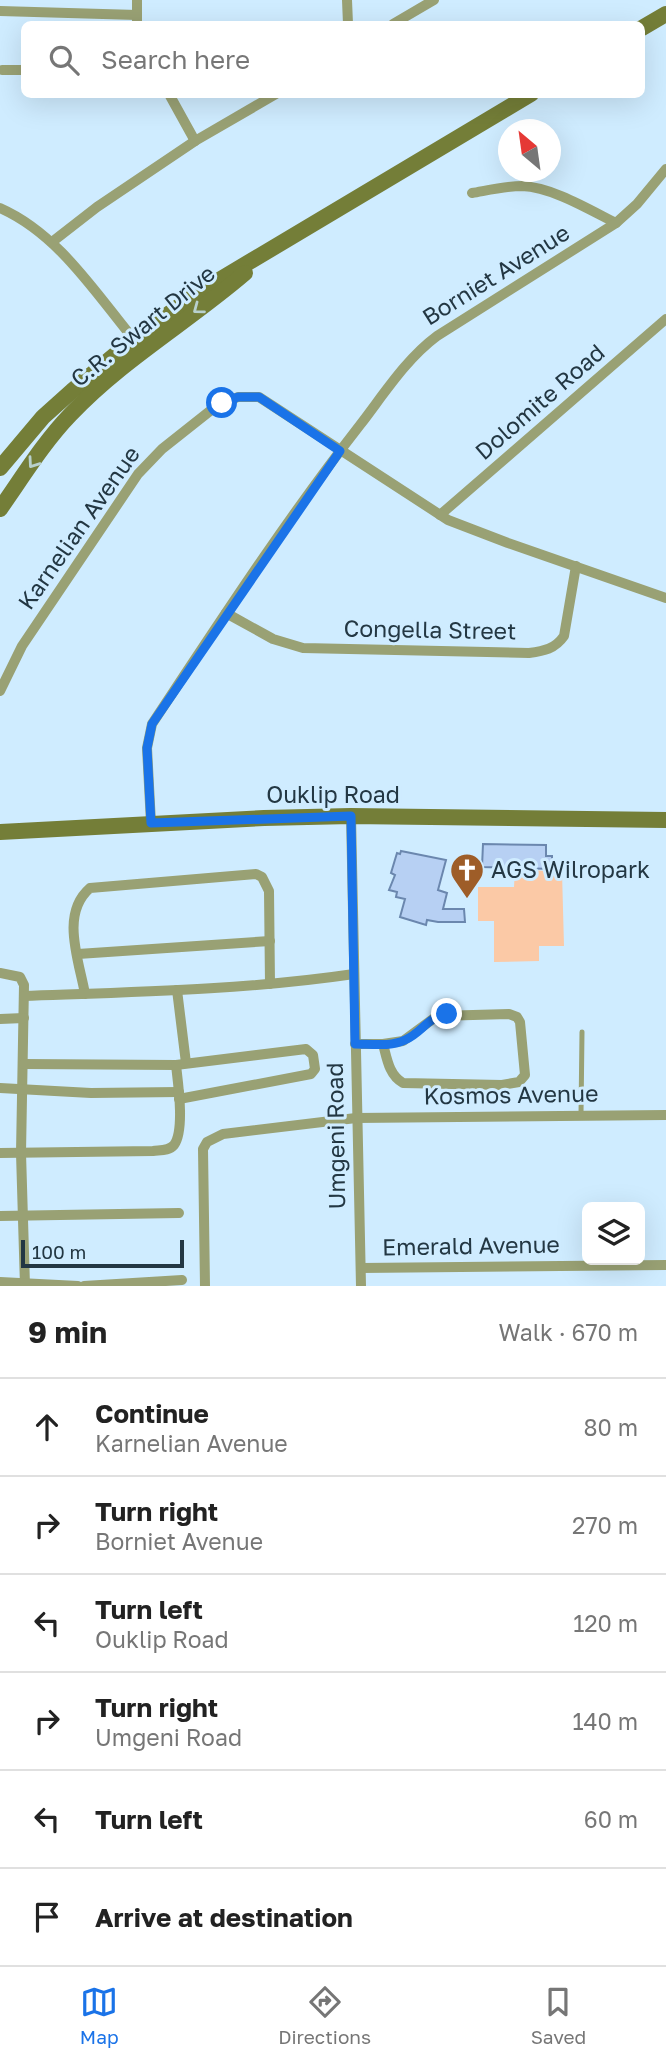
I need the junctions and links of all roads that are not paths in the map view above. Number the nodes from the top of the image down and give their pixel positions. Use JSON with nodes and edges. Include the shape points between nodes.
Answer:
{"nodes":[{"id":1,"x":137,"y":0,"type":"edge"},
{"id":2,"x":347,"y":0,"type":"edge"},
{"id":3,"x":434,"y":0,"type":"edge"},
{"id":4,"x":0,"y":10,"type":"edge"},
{"id":5,"x":666,"y":14,"type":"edge"},
{"id":6,"x":137,"y":20,"type":"edge"},
{"id":7,"x":348,"y":21,"type":"edge"},
{"id":8,"x":398,"y":21,"type":"edge"},
{"id":9,"x":645,"y":26,"type":"edge"},
{"id":10,"x":2,"y":70,"type":"dead end"},
{"id":11,"x":21,"y":70,"type":"edge"},
{"id":12,"x":171,"y":98,"type":"edge"},
{"id":13,"x":269,"y":98,"type":"edge"},
{"id":14,"x":524,"y":98,"type":"edge"},
{"id":15,"x":195,"y":141,"type":"junction"},
{"id":16,"x":666,"y":169,"type":"edge"},
{"id":17,"x":472,"y":193,"type":"dead end"},
{"id":18,"x":0,"y":208,"type":"edge"},
{"id":19,"x":616,"y":223,"type":"junction"},
{"id":20,"x":52,"y":242,"type":"junction"},
{"id":21,"x":666,"y":319,"type":"edge"},
{"id":22,"x":139,"y":345,"type":"junction"},
{"id":23,"x":340,"y":451,"type":"junction"},
{"id":24,"x":0,"y":468,"type":"edge"},
{"id":25,"x":0,"y":509,"type":"edge"},
{"id":26,"x":440,"y":516,"type":"junction"},
{"id":27,"x":576,"y":566,"type":"junction"},
{"id":28,"x":666,"y":598,"type":"edge"},
{"id":29,"x":226,"y":613,"type":"junction"},
{"id":30,"x":0,"y":691,"type":"edge"},
{"id":31,"x":351,"y":816,"type":"junction"},
{"id":32,"x":666,"y":820,"type":"edge"},
{"id":33,"x":151,"y":823,"type":"junction"},
{"id":34,"x":0,"y":832,"type":"edge"},
{"id":35,"x":270,"y":941,"type":"junction"},
{"id":36,"x":78,"y":954,"type":"junction"},
{"id":37,"x":0,"y":973,"type":"edge"},
{"id":38,"x":354,"y":974,"type":"junction"},
{"id":39,"x":270,"y":984,"type":"junction"},
{"id":40,"x":177,"y":990,"type":"junction"},
{"id":41,"x":85,"y":994,"type":"junction"},
{"id":42,"x":24,"y":996,"type":"junction"},
{"id":43,"x":24,"y":1018,"type":"junction"},
{"id":44,"x":0,"y":1019,"type":"edge"},
{"id":45,"x":582,"y":1031,"type":"dead end"},
{"id":46,"x":355,"y":1044,"type":"junction"},
{"id":47,"x":383,"y":1044,"type":"junction"},
{"id":48,"x":24,"y":1064,"type":"junction"},
{"id":49,"x":181,"y":1064,"type":"junction"},
{"id":50,"x":0,"y":1088,"type":"edge"},
{"id":51,"x":23,"y":1089,"type":"junction"},
{"id":52,"x":179,"y":1096,"type":"junction"},
{"id":53,"x":581,"y":1114,"type":"junction"},
{"id":54,"x":666,"y":1115,"type":"edge"},
{"id":55,"x":356,"y":1118,"type":"junction"},
{"id":56,"x":0,"y":1153,"type":"edge"},
{"id":57,"x":21,"y":1153,"type":"junction"},
{"id":58,"x":179,"y":1213,"type":"dead end"},
{"id":59,"x":0,"y":1216,"type":"edge"},
{"id":60,"x":25,"y":1217,"type":"junction"},
{"id":61,"x":666,"y":1265,"type":"edge"},
{"id":62,"x":361,"y":1268,"type":"junction"},
{"id":63,"x":182,"y":1280,"type":"dead end"},
{"id":64,"x":0,"y":1282,"type":"edge"},
{"id":65,"x":25,"y":1284,"type":"edge"},
{"id":66,"x":78,"y":1286,"type":"edge"},
{"id":67,"x":84,"y":1286,"type":"edge"},
{"id":68,"x":205,"y":1286,"type":"edge"},
{"id":69,"x":361,"y":1286,"type":"edge"}],
"edges":[{"from":1,"to":6,"type":"street"},
{"from":2,"to":7,"type":"street"},
{"from":3,"to":8,"type":"street"},
{"from":4,"to":6,"type":"street"},
{"from":5,"to":9,"type":"main road"},
{"from":10,"to":11,"type":"street"},
{"from":12,"to":15,"type":"street"},
{"from":13,"to":15,"type":"street"},
{"from":14,"to":22,"type":"main road","name":"C.R. Swart Drive","via":[[218,279]]},
{"from":15,"to":20,"type":"street"},
{"from":16,"to":19,"type":"street","name":"Borniet Avenue"},
{"from":17,"to":19,"type":"street","via":[[530,187]]},
{"from":18,"to":20,"type":"street"},
{"from":19,"to":23,"type":"street","name":"Borniet Avenue","via":[[428,343]]},
{"from":20,"to":22,"type":"street"},
{"from":21,"to":26,"type":"street","name":"Dolomite Road"},
{"from":22,"to":24,"type":"main road","name":"C.R. Swart Drive","via":[[43,417]]},
{"from":22,"to":25,"type":"main road","name":"C.R. Swart Drive","one_way":true,"via":[[128,362],[70,415]]},
{"from":23,"to":26,"type":"street","name":"Karnelian Avenue"},
{"from":23,"to":29,"type":"street","name":"Borniet Avenue"},
{"from":23,"to":30,"type":"street","name":"Karnelian Avenue","via":[[259,397],[232,399],[204,415],[133,480],[22,646]]},
{"from":26,"to":27,"type":"street","name":"Karnelian Avenue"},
{"from":27,"to":28,"type":"street","name":"Karnelian Avenue"},
{"from":27,"to":29,"type":"street","name":"Congella Street","via":[[564,636],[545,651],[303,648],[273,639]]},
{"from":29,"to":33,"type":"street","name":"Borniet Avenue","via":[[149,731]]},
{"from":31,"to":32,"type":"main road","name":"Ouklip Road"},
{"from":31,"to":33,"type":"main road","name":"Ouklip Road"},
{"from":31,"to":38,"type":"street","name":"Umgeni Road"},
{"from":33,"to":34,"type":"main road","name":"Ouklip Road"},
{"from":35,"to":36,"type":"street"},
{"from":35,"to":36,"type":"street","via":[[269,891],[256,874],[90,888],[75,907],[72,924]]},
{"from":35,"to":39,"type":"street"},
{"from":36,"to":41,"type":"street"},
{"from":37,"to":42,"type":"street","via":[[20,977]]},
{"from":38,"to":39,"type":"street"},
{"from":38,"to":46,"type":"street","name":"Umgeni Road"},
{"from":39,"to":40,"type":"street"},
{"from":40,"to":41,"type":"street"},
{"from":40,"to":49,"type":"street"},
{"from":41,"to":42,"type":"street"},
{"from":42,"to":43,"type":"street"},
{"from":43,"to":44,"type":"street"},
{"from":43,"to":48,"type":"street"},
{"from":45,"to":53,"type":"lane"},
{"from":46,"to":47,"type":"street"},
{"from":46,"to":55,"type":"street","name":"Umgeni Road"},
{"from":47,"to":47,"type":"street","via":[[403,1041],[437,1016],[509,1014],[520,1022],[525,1074],[519,1082],[502,1085],[403,1083],[389,1067]]},
{"from":48,"to":49,"type":"street"},
{"from":48,"to":51,"type":"street"},
{"from":49,"to":52,"type":"street"},
{"from":49,"to":52,"type":"street","via":[[306,1049],[316,1065],[307,1074]]},
{"from":50,"to":51,"type":"street"},
{"from":51,"to":52,"type":"street"},
{"from":51,"to":57,"type":"street"},
{"from":52,"to":57,"type":"street","via":[[178,1132],[169,1149]]},
{"from":53,"to":54,"type":"street","name":"Kosmos Avenue"},
{"from":53,"to":55,"type":"street","name":"Kosmos Avenue"},
{"from":55,"to":62,"type":"street","name":"Umgeni Road"},
{"from":55,"to":68,"type":"street","name":"Kosmos Avenue","via":[[223,1134],[207,1142],[202,1159]]},
{"from":56,"to":57,"type":"street"},
{"from":57,"to":60,"type":"street"},
{"from":58,"to":60,"type":"street"},
{"from":59,"to":60,"type":"street"},
{"from":60,"to":65,"type":"street"},
{"from":61,"to":62,"type":"street","name":"Emerald Avenue"},
{"from":62,"to":69,"type":"street","name":"Umgeni Road"},
{"from":63,"to":67,"type":"street"},
{"from":64,"to":65,"type":"street"},
{"from":65,"to":66,"type":"street"}]}
